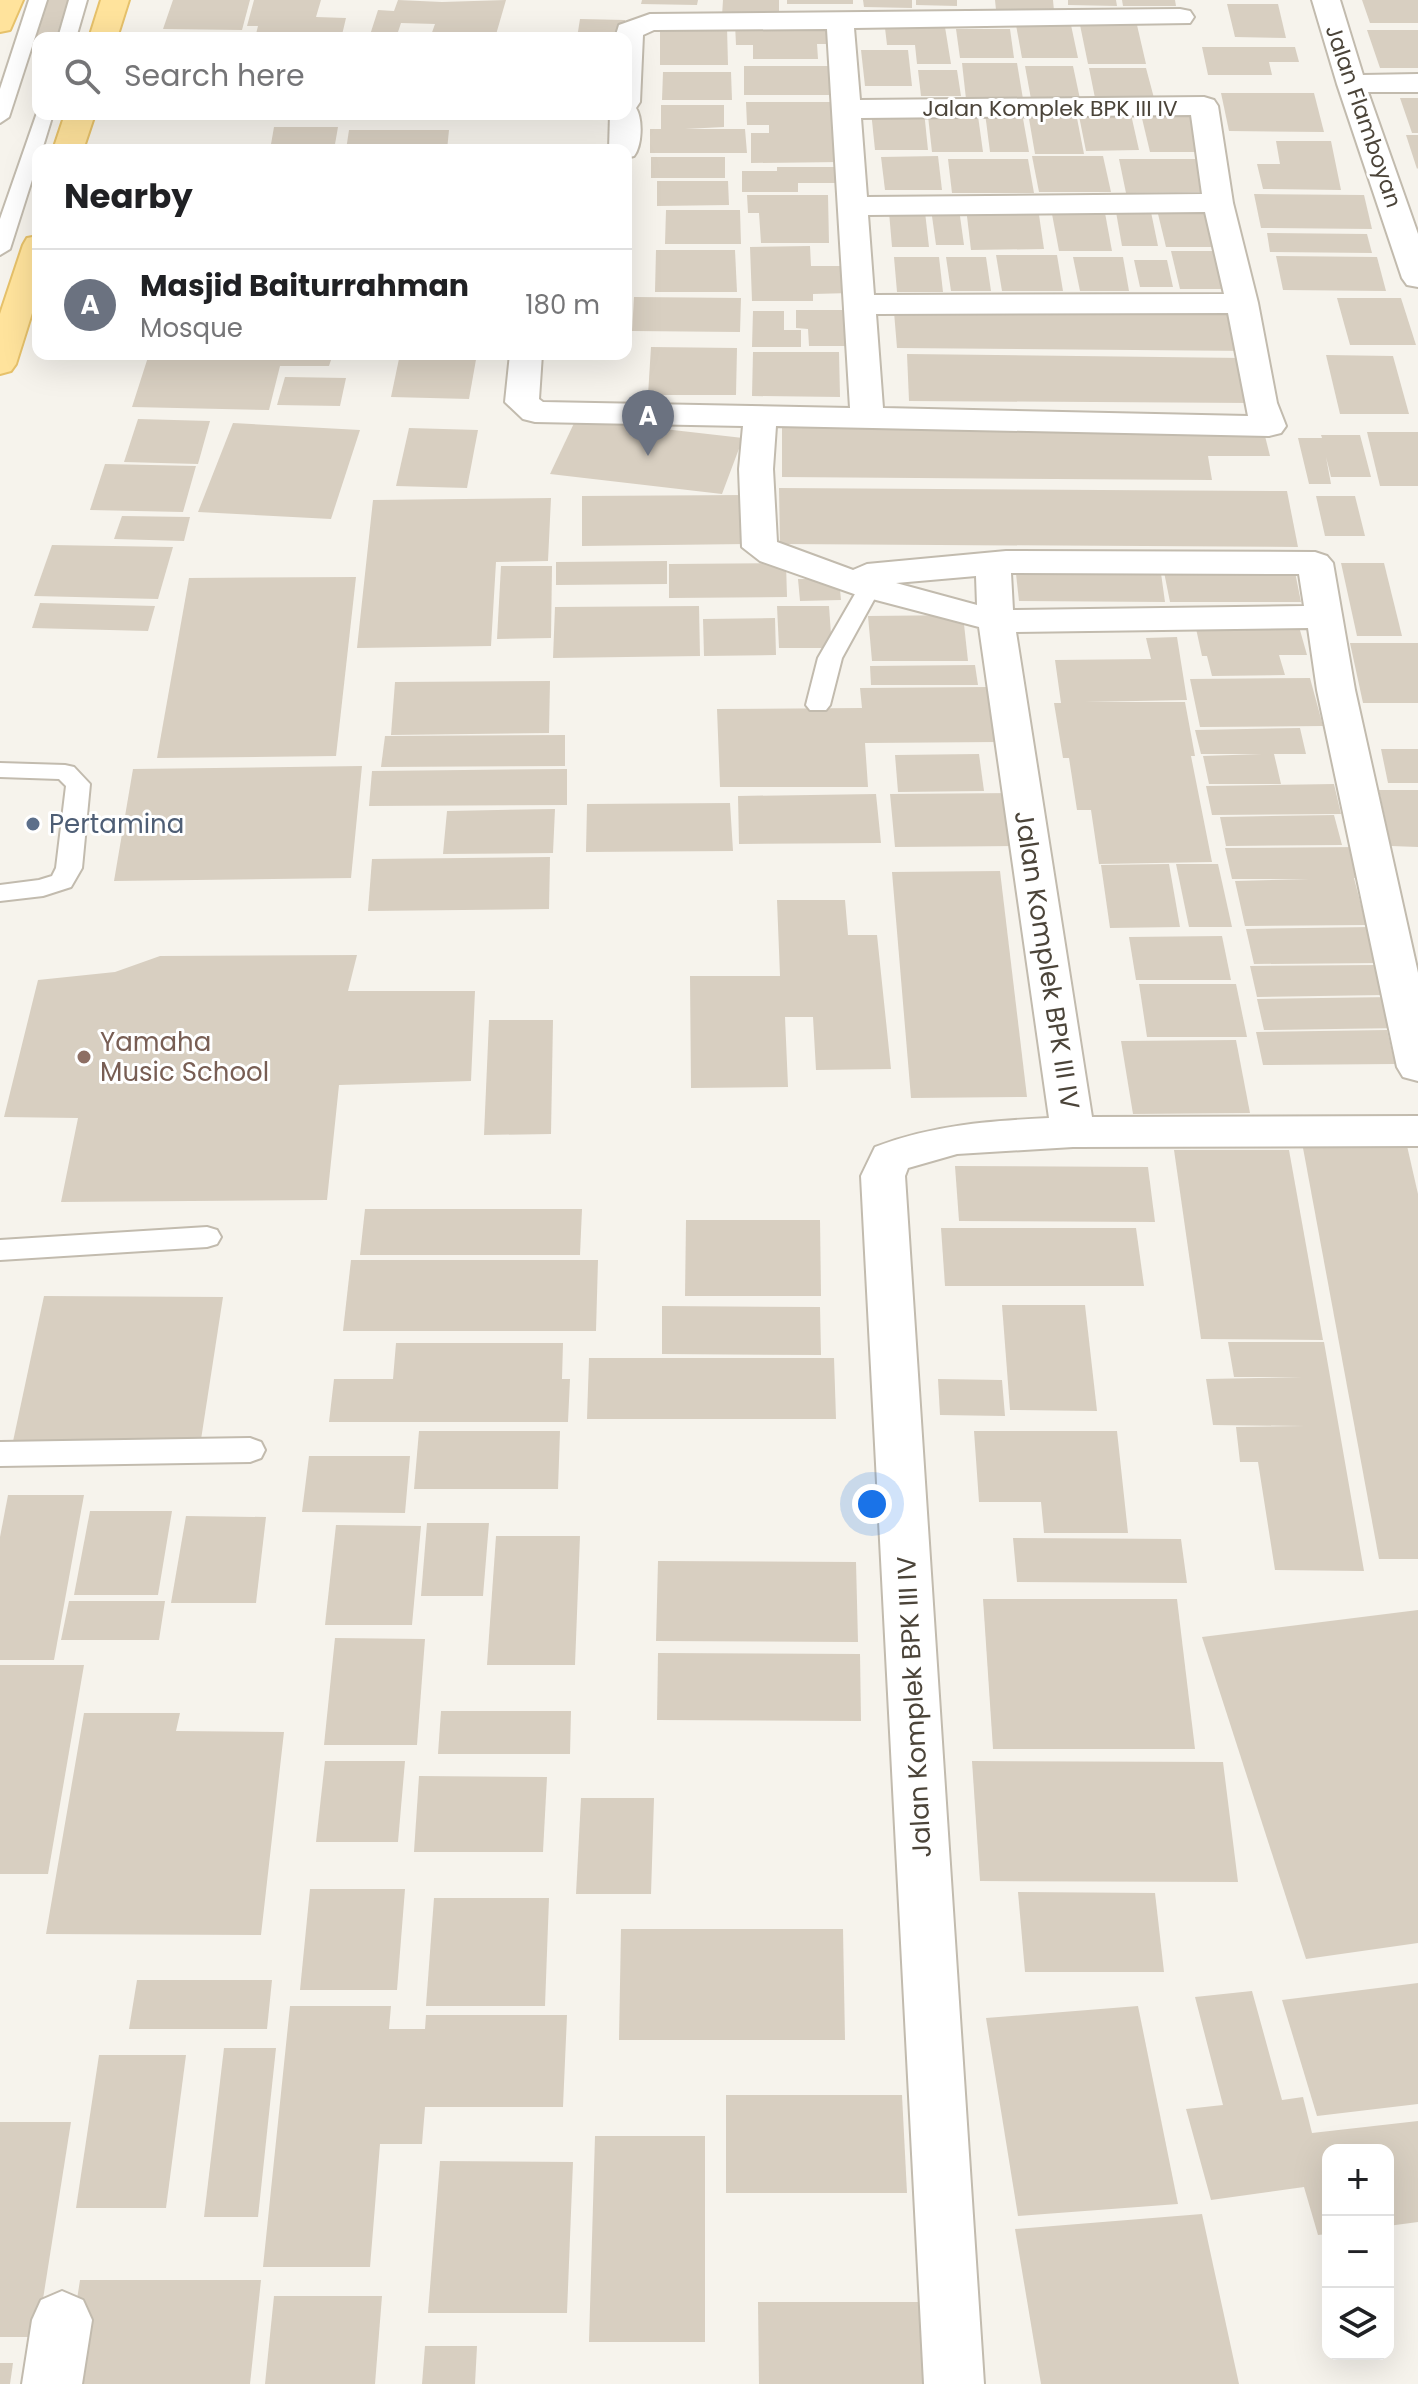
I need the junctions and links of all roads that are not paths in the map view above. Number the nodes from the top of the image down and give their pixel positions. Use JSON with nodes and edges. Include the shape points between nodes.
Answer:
{"nodes":[{"id":1,"x":9,"y":0,"type":"edge"},
{"id":2,"x":38,"y":0,"type":"edge"},
{"id":3,"x":78,"y":0,"type":"edge"},
{"id":4,"x":115,"y":0,"type":"edge"},
{"id":5,"x":1326,"y":0,"type":"edge"},
{"id":6,"x":1180,"y":17,"type":"dead end"},
{"id":7,"x":840,"y":21,"type":"junction"},
{"id":8,"x":0,"y":24,"type":"edge"},
{"id":9,"x":69,"y":32,"type":"edge"},
{"id":10,"x":105,"y":32,"type":"edge"},
{"id":11,"x":629,"y":32,"type":"edge"},
{"id":12,"x":1418,"y":83,"type":"edge"},
{"id":13,"x":1351,"y":84,"type":"junction"},
{"id":14,"x":847,"y":109,"type":"junction"},
{"id":15,"x":0,"y":117,"type":"edge"},
{"id":16,"x":42,"y":120,"type":"edge"},
{"id":17,"x":78,"y":120,"type":"edge"},
{"id":18,"x":625,"y":120,"type":"edge"},
{"id":19,"x":34,"y":144,"type":"edge"},
{"id":20,"x":70,"y":144,"type":"edge"},
{"id":21,"x":624,"y":144,"type":"edge"},
{"id":22,"x":32,"y":151,"type":"edge"},
{"id":23,"x":1403,"y":186,"type":"edge"},
{"id":24,"x":1218,"y":203,"type":"junction"},
{"id":25,"x":854,"y":206,"type":"junction"},
{"id":26,"x":0,"y":249,"type":"edge"},
{"id":27,"x":32,"y":264,"type":"edge"},
{"id":28,"x":1418,"y":278,"type":"edge"},
{"id":29,"x":1242,"y":303,"type":"junction"},
{"id":30,"x":859,"y":305,"type":"junction"},
{"id":31,"x":526,"y":360,"type":"edge"},
{"id":32,"x":0,"y":364,"type":"edge"},
{"id":33,"x":760,"y":418,"type":"junction"},
{"id":34,"x":867,"y":418,"type":"junction"},
{"id":35,"x":996,"y":564,"type":"junction"},
{"id":36,"x":855,"y":582,"type":"junction"},
{"id":37,"x":1321,"y":617,"type":"junction"},
{"id":38,"x":996,"y":621,"type":"junction"},
{"id":39,"x":818,"y":705,"type":"dead end"},
{"id":40,"x":0,"y":770,"type":"edge"},
{"id":41,"x":0,"y":893,"type":"edge"},
{"id":42,"x":1418,"y":1067,"type":"edge"},
{"id":43,"x":1418,"y":1131,"type":"edge"},
{"id":44,"x":1073,"y":1132,"type":"junction"},
{"id":45,"x":207,"y":1237,"type":"dead end"},
{"id":46,"x":0,"y":1250,"type":"edge"},
{"id":47,"x":250,"y":1450,"type":"dead end"},
{"id":48,"x":0,"y":1454,"type":"edge"},
{"id":49,"x":62,"y":2320,"type":"dead end"},
{"id":50,"x":52,"y":2384,"type":"edge"},
{"id":51,"x":954,"y":2384,"type":"edge"}],
"edges":[{"from":1,"to":8,"type":"main road"},
{"from":2,"to":15,"type":"lane"},
{"from":3,"to":9,"type":"lane"},
{"from":4,"to":10,"type":"main road"},
{"from":5,"to":13,"type":"street","name":"Jalan Flamboyan"},
{"from":6,"to":7,"type":"street"},
{"from":7,"to":11,"type":"street","via":[[639,24]]},
{"from":7,"to":14,"type":"street"},
{"from":12,"to":13,"type":"street"},
{"from":13,"to":23,"type":"street","name":"Jalan Flamboyan"},
{"from":14,"to":24,"type":"street","name":"Jalan Komplek BPK III IV","via":[[1204,106]]},
{"from":14,"to":25,"type":"street"},
{"from":16,"to":19,"type":"lane"},
{"from":17,"to":20,"type":"main road"},
{"from":18,"to":21,"type":"street"},
{"from":22,"to":26,"type":"lane"},
{"from":23,"to":28,"type":"street","name":"Jalan Flamboyan"},
{"from":24,"to":25,"type":"street"},
{"from":24,"to":29,"type":"street","name":"Jalan Komplek BPK III IV"},
{"from":25,"to":30,"type":"street"},
{"from":27,"to":32,"type":"main road"},
{"from":29,"to":30,"type":"street"},
{"from":29,"to":34,"type":"street","name":"Jalan Komplek BPK III IV","via":[[1269,426]]},
{"from":30,"to":34,"type":"street"},
{"from":31,"to":33,"type":"street","name":"Jalan Komplek BPK III IV","via":[[522,402],[535,412]]},
{"from":33,"to":34,"type":"street","name":"Jalan Komplek BPK III IV"},
{"from":33,"to":36,"type":"street","via":[[760,547]]},
{"from":35,"to":36,"type":"street"},
{"from":35,"to":37,"type":"street","via":[[1315,563]]},
{"from":35,"to":38,"type":"street","name":"Jalan Komplek BPK III IV"},
{"from":36,"to":38,"type":"street"},
{"from":36,"to":39,"type":"lane"},
{"from":37,"to":38,"type":"street"},
{"from":37,"to":42,"type":"street"},
{"from":38,"to":44,"type":"street","name":"Jalan Komplek BPK III IV"},
{"from":40,"to":41,"type":"lane","via":[[65,772],[78,784],[69,868],[62,881]]},
{"from":43,"to":44,"type":"street"},
{"from":44,"to":51,"type":"street","name":"Jalan Komplek BPK III IV","via":[[913,1147],[890,1158],[883,1176]]},
{"from":45,"to":46,"type":"lane"},
{"from":47,"to":48,"type":"lane"},
{"from":49,"to":50,"type":"street"}]}
